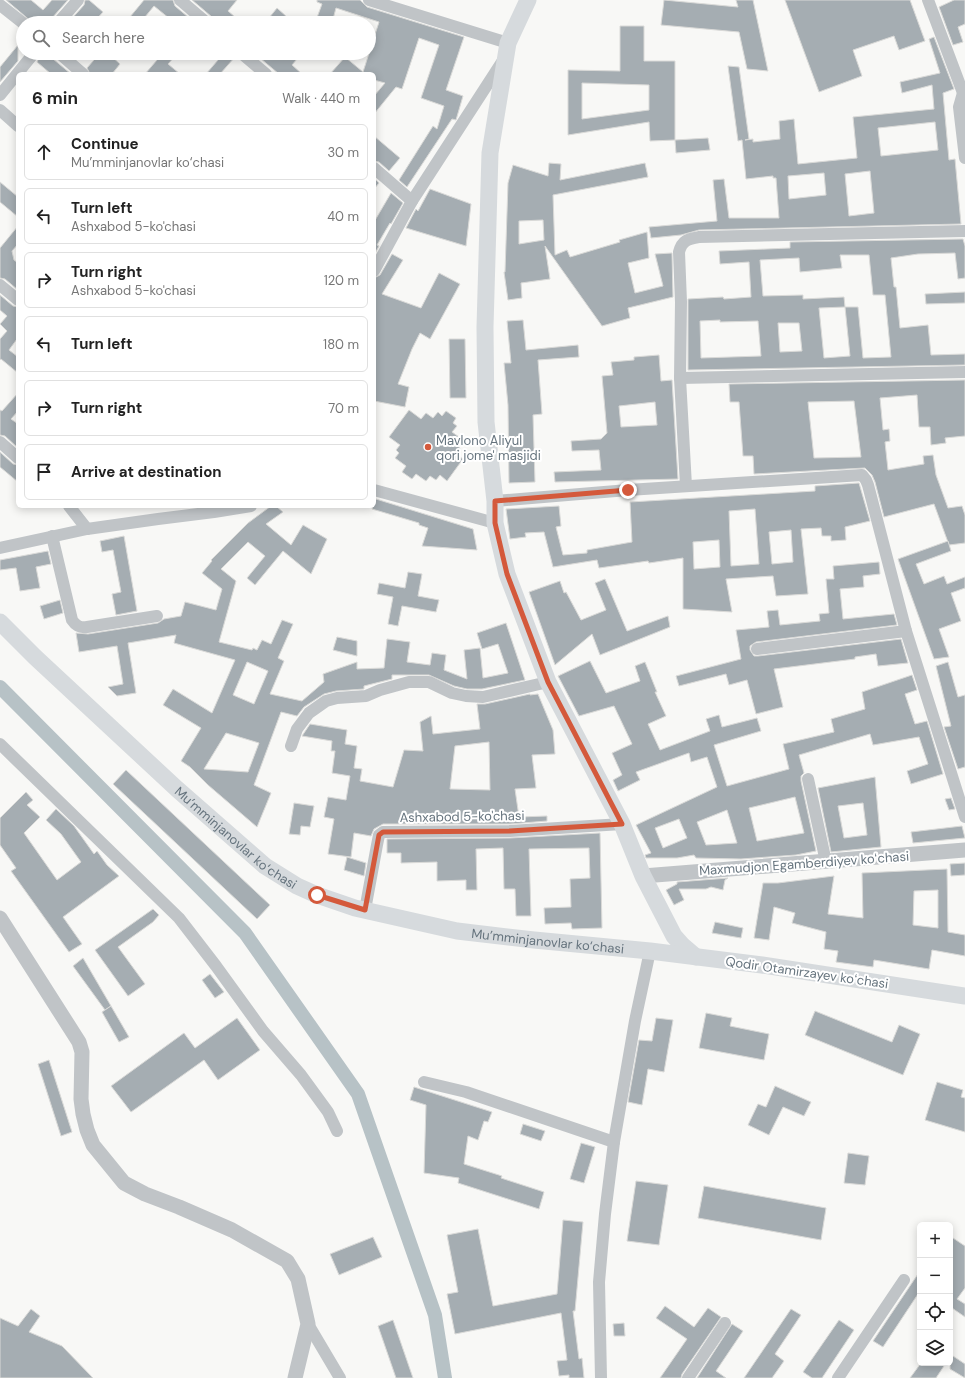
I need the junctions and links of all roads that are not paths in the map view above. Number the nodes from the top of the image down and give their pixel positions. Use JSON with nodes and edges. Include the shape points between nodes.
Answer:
{"nodes":[{"id":1,"x":78,"y":0,"type":"edge"},
{"id":2,"x":180,"y":0,"type":"edge"},
{"id":3,"x":369,"y":0,"type":"edge"},
{"id":4,"x":528,"y":0,"type":"edge"},
{"id":5,"x":928,"y":0,"type":"edge"},
{"id":6,"x":0,"y":5,"type":"edge"},
{"id":7,"x":64,"y":16,"type":"edge"},
{"id":8,"x":199,"y":16,"type":"edge"},
{"id":9,"x":16,"y":18,"type":"edge"},
{"id":10,"x":508,"y":43,"type":"junction"},
{"id":11,"x":28,"y":60,"type":"edge"},
{"id":12,"x":67,"y":60,"type":"edge"},
{"id":13,"x":250,"y":60,"type":"edge"},
{"id":14,"x":504,"y":60,"type":"junction"},
{"id":15,"x":19,"y":72,"type":"edge"},
{"id":16,"x":81,"y":72,"type":"edge"},
{"id":17,"x":264,"y":72,"type":"edge"},
{"id":18,"x":16,"y":75,"type":"edge"},
{"id":19,"x":964,"y":92,"type":"edge"},
{"id":20,"x":0,"y":95,"type":"edge"},
{"id":21,"x":0,"y":110,"type":"edge"},
{"id":22,"x":16,"y":124,"type":"edge"},
{"id":23,"x":965,"y":158,"type":"edge"},
{"id":24,"x":376,"y":170,"type":"edge"},
{"id":25,"x":412,"y":201,"type":"junction"},
{"id":26,"x":965,"y":230,"type":"edge"},
{"id":27,"x":376,"y":267,"type":"edge"},
{"id":28,"x":0,"y":285,"type":"edge"},
{"id":29,"x":16,"y":298,"type":"edge"},
{"id":30,"x":965,"y":372,"type":"edge"},
{"id":31,"x":680,"y":378,"type":"junction"},
{"id":32,"x":0,"y":442,"type":"edge"},
{"id":33,"x":16,"y":456,"type":"edge"},
{"id":34,"x":686,"y":486,"type":"junction"},
{"id":35,"x":376,"y":491,"type":"edge"},
{"id":36,"x":495,"y":501,"type":"junction"},
{"id":37,"x":70,"y":508,"type":"edge"},
{"id":38,"x":239,"y":508,"type":"edge"},
{"id":39,"x":495,"y":523,"type":"junction"},
{"id":40,"x":86,"y":529,"type":"junction"},
{"id":41,"x":52,"y":536,"type":"junction"},
{"id":42,"x":0,"y":548,"type":"edge"},
{"id":43,"x":157,"y":616,"type":"dead end"},
{"id":44,"x":0,"y":622,"type":"edge"},
{"id":45,"x":906,"y":631,"type":"junction"},
{"id":46,"x":0,"y":635,"type":"edge"},
{"id":47,"x":757,"y":649,"type":"dead end"},
{"id":48,"x":35,"y":657,"type":"junction"},
{"id":49,"x":548,"y":682,"type":"junction"},
{"id":50,"x":0,"y":744,"type":"edge"},
{"id":51,"x":292,"y":746,"type":"dead end"},
{"id":52,"x":808,"y":779,"type":"dead end"},
{"id":53,"x":965,"y":817,"type":"edge"},
{"id":54,"x":622,"y":824,"type":"junction"},
{"id":55,"x":965,"y":850,"type":"edge"},
{"id":56,"x":826,"y":862,"type":"junction"},
{"id":57,"x":643,"y":876,"type":"junction"},
{"id":58,"x":365,"y":910,"type":"junction"},
{"id":59,"x":0,"y":918,"type":"edge"},
{"id":60,"x":650,"y":951,"type":"junction"},
{"id":61,"x":696,"y":957,"type":"junction"},
{"id":62,"x":965,"y":996,"type":"edge"},
{"id":63,"x":424,"y":1082,"type":"dead end"},
{"id":64,"x":337,"y":1131,"type":"dead end"},
{"id":65,"x":614,"y":1142,"type":"junction"},
{"id":66,"x":904,"y":1280,"type":"dead end"},
{"id":67,"x":725,"y":1323,"type":"dead end"},
{"id":68,"x":308,"y":1324,"type":"junction"},
{"id":69,"x":295,"y":1378,"type":"edge"},
{"id":70,"x":340,"y":1378,"type":"edge"},
{"id":71,"x":601,"y":1378,"type":"edge"},
{"id":72,"x":688,"y":1378,"type":"edge"},
{"id":73,"x":838,"y":1378,"type":"edge"}],
"edges":[{"from":1,"to":7,"type":"street"},
{"from":2,"to":8,"type":"street"},
{"from":3,"to":10,"type":"street"},
{"from":4,"to":10,"type":"main road"},
{"from":5,"to":19,"type":"street"},
{"from":6,"to":9,"type":"street"},
{"from":10,"to":14,"type":"main road"},
{"from":11,"to":15,"type":"street"},
{"from":12,"to":16,"type":"street"},
{"from":13,"to":17,"type":"street"},
{"from":14,"to":25,"type":"street"},
{"from":14,"to":36,"type":"main road","via":[[490,153],[485,327],[486,422]]},
{"from":18,"to":20,"type":"street"},
{"from":19,"to":23,"type":"street","via":[[959,107]]},
{"from":21,"to":22,"type":"street"},
{"from":24,"to":25,"type":"street"},
{"from":25,"to":27,"type":"street"},
{"from":26,"to":31,"type":"street","via":[[688,239],[678,252],[681,302]]},
{"from":28,"to":29,"type":"street"},
{"from":30,"to":31,"type":"street"},
{"from":31,"to":34,"type":"street"},
{"from":32,"to":33,"type":"street"},
{"from":34,"to":36,"type":"street"},
{"from":34,"to":45,"type":"street","via":[[862,475],[868,485]]},
{"from":35,"to":39,"type":"street"},
{"from":36,"to":39,"type":"main road"},
{"from":37,"to":40,"type":"street"},
{"from":38,"to":40,"type":"street"},
{"from":39,"to":49,"type":"main road","via":[[507,574]]},
{"from":40,"to":41,"type":"street"},
{"from":41,"to":42,"type":"street"},
{"from":41,"to":43,"type":"street","via":[[75,625],[88,627]]},
{"from":44,"to":48,"type":"main road","name":"Mu’mminjanovlar ko‘chasi"},
{"from":45,"to":47,"type":"street"},
{"from":45,"to":53,"type":"street"},
{"from":46,"to":48,"type":"main road","name":"Mu’mminjanovlar ko‘chasi"},
{"from":48,"to":58,"type":"main road","name":"Mu’mminjanovlar ko‘chasi","via":[[177,789],[265,866],[310,892]]},
{"from":49,"to":51,"type":"street","via":[[483,697],[452,693],[429,682],[409,682],[366,696],[337,698],[326,701],[309,713],[297,729]]},
{"from":49,"to":54,"type":"main road"},
{"from":50,"to":64,"type":"street","via":[[179,918],[263,1031],[301,1075],[328,1112]]},
{"from":52,"to":56,"type":"street"},
{"from":54,"to":57,"type":"main road"},
{"from":54,"to":58,"type":"street","name":"Ashxabod 5-ko'chasi","via":[[510,831],[383,832],[379,835]]},
{"from":55,"to":56,"type":"street","name":"Maxmudjon Egamberdiyev koʻchasi"},
{"from":56,"to":57,"type":"street","name":"Maxmudjon Egamberdiyev koʻchasi"},
{"from":57,"to":61,"type":"main road","via":[[674,936]]},
{"from":58,"to":60,"type":"main road","name":"Mu’mminjanovlar ko‘chasi","via":[[457,931]]},
{"from":59,"to":68,"type":"street","via":[[79,1042],[82,1052],[83,1114],[93,1145],[108,1165],[124,1183],[144,1194],[232,1230],[287,1261],[298,1279]]},
{"from":60,"to":61,"type":"main road","name":"Qodir Otamirzayev koʻchasi"},
{"from":60,"to":65,"type":"street"},
{"from":61,"to":62,"type":"main road","name":"Qodir Otamirzayev koʻchasi","via":[[762,964]]},
{"from":63,"to":65,"type":"street","via":[[466,1092]]},
{"from":65,"to":71,"type":"street","via":[[604,1214],[599,1282]]},
{"from":66,"to":73,"type":"street"},
{"from":67,"to":72,"type":"street"},
{"from":68,"to":69,"type":"street"},
{"from":68,"to":70,"type":"street"}]}
